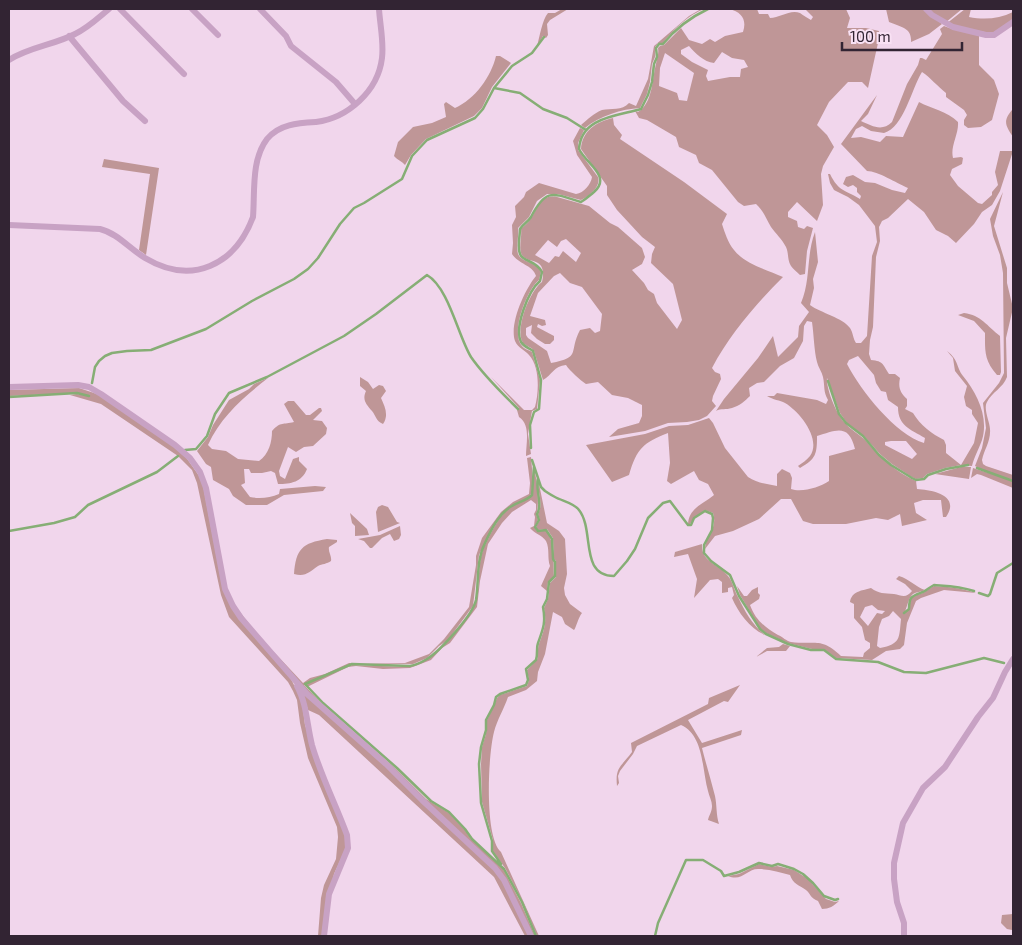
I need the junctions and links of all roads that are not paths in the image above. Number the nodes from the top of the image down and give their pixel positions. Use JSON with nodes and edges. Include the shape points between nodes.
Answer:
{"nodes":[{"id":1,"x":109,"y":9,"type":"edge"},
{"id":2,"x":120,"y":9,"type":"edge"},
{"id":3,"x":192,"y":9,"type":"edge"},
{"id":4,"x":260,"y":9,"type":"edge"},
{"id":5,"x":379,"y":9,"type":"edge"},
{"id":6,"x":926,"y":9,"type":"edge"},
{"id":7,"x":1013,"y":22,"type":"edge"},
{"id":8,"x":218,"y":35,"type":"dead end"},
{"id":9,"x":69,"y":36,"type":"junction"},
{"id":10,"x":9,"y":60,"type":"edge"},
{"id":11,"x":184,"y":74,"type":"dead end"},
{"id":12,"x":355,"y":104,"type":"junction"},
{"id":13,"x":145,"y":121,"type":"dead end"},
{"id":14,"x":9,"y":226,"type":"edge"},
{"id":15,"x":9,"y":387,"type":"edge"},
{"id":16,"x":1013,"y":659,"type":"edge"},
{"id":17,"x":292,"y":676,"type":"junction"},
{"id":18,"x":324,"y":936,"type":"edge"},
{"id":19,"x":531,"y":936,"type":"edge"},
{"id":20,"x":904,"y":936,"type":"edge"}],
"edges":[{"from":1,"to":9,"type":"street"},
{"from":2,"to":11,"type":"street"},
{"from":3,"to":8,"type":"street"},
{"from":4,"to":12,"type":"street","via":[[286,36],[291,46],[336,82]]},
{"from":5,"to":12,"type":"street","via":[[382,61],[375,82]]},
{"from":6,"to":7,"type":"street","via":[[953,27],[986,35],[994,35]]},
{"from":9,"to":10,"type":"street"},
{"from":9,"to":13,"type":"street","via":[[123,101]]},
{"from":12,"to":14,"type":"street","via":[[339,116],[287,126],[272,134],[257,162],[250,225],[228,254],[213,266],[188,272],[166,267],[145,258],[110,232],[100,229]]},
{"from":15,"to":17,"type":"street","via":[[78,385],[88,388],[190,458],[206,488],[225,589],[241,618]]},
{"from":16,"to":20,"type":"street","via":[[993,698],[945,767],[923,788],[903,823],[894,872]]},
{"from":17,"to":18,"type":"street","via":[[304,701],[313,748],[347,836],[348,848],[328,894]]},
{"from":17,"to":19,"type":"street","via":[[307,694],[496,868]]}]}
